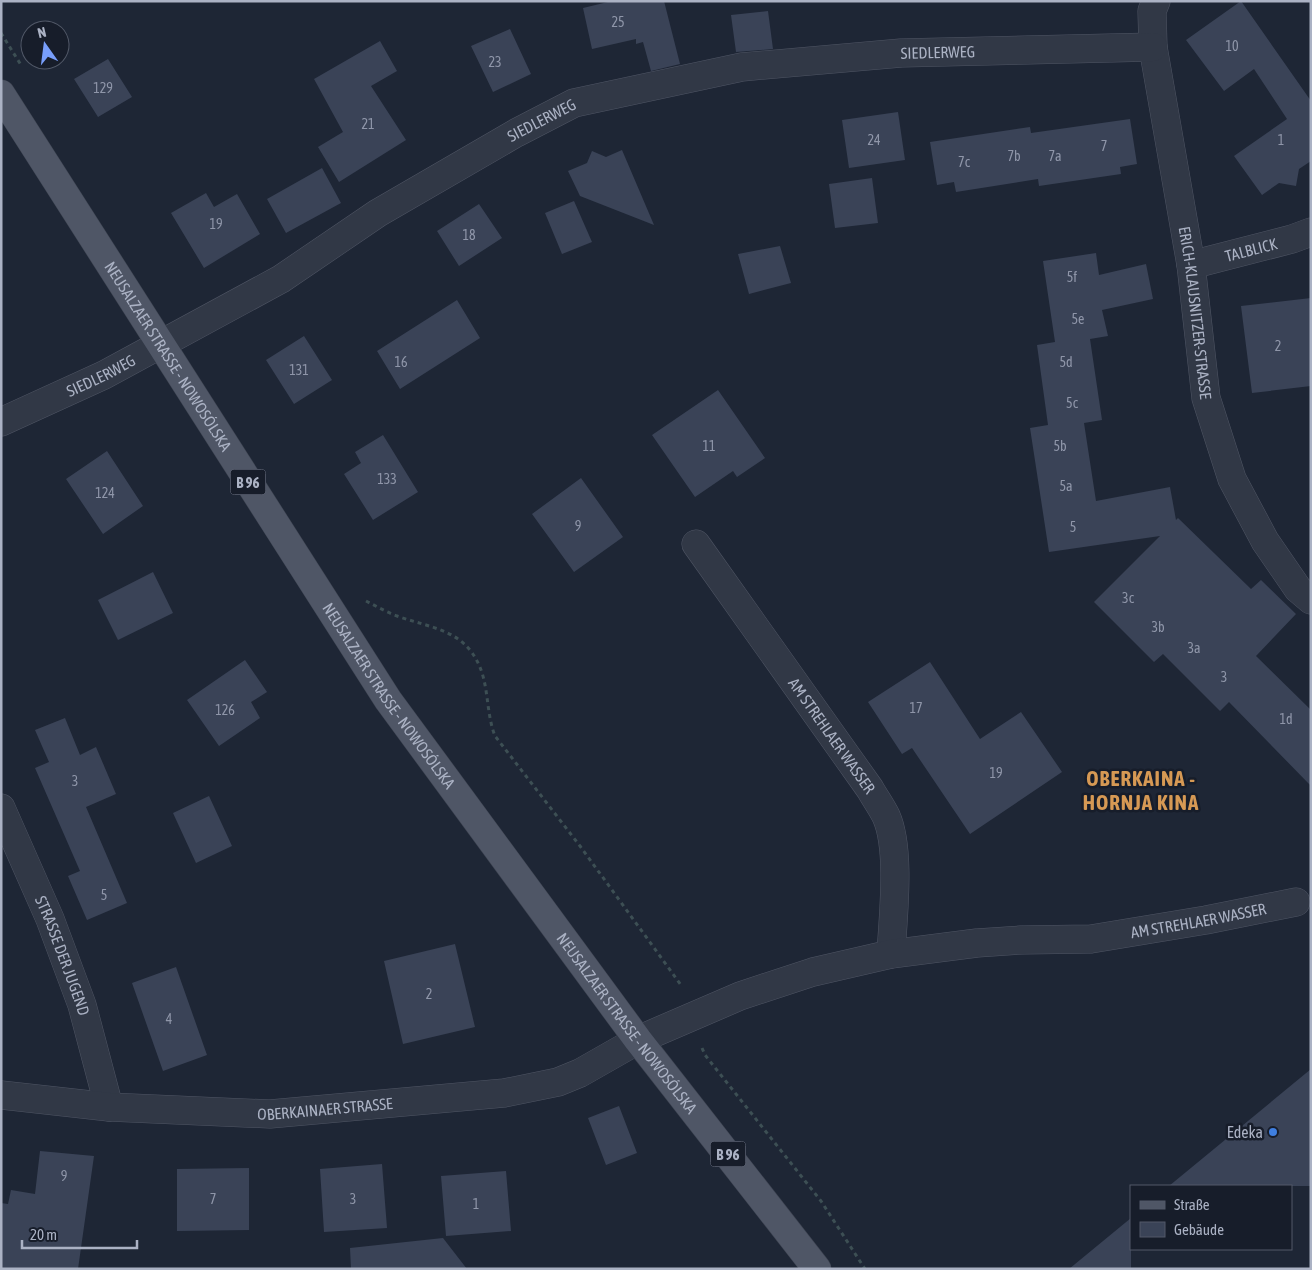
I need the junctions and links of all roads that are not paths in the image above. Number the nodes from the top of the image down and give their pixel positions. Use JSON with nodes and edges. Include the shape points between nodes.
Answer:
{"nodes":[{"id":1,"x":1156,"y":1,"type":"edge"},
{"id":2,"x":1153,"y":47,"type":"junction"},
{"id":3,"x":1,"y":94,"type":"edge"},
{"id":4,"x":1311,"y":232,"type":"edge"},
{"id":5,"x":1191,"y":265,"type":"junction"},
{"id":6,"x":160,"y":344,"type":"junction"},
{"id":7,"x":1,"y":422,"type":"edge"},
{"id":8,"x":696,"y":544,"type":"dead end"},
{"id":9,"x":1311,"y":600,"type":"edge"},
{"id":10,"x":1,"y":808,"type":"edge"},
{"id":11,"x":1306,"y":907,"type":"edge"},
{"id":12,"x":891,"y":954,"type":"junction"},
{"id":13,"x":638,"y":1040,"type":"junction"},
{"id":14,"x":1,"y":1095,"type":"edge"},
{"id":15,"x":109,"y":1107,"type":"junction"},
{"id":16,"x":817,"y":1269,"type":"edge"}],
"edges":[{"from":1,"to":2,"type":"street","name":"ERICH-KLAUSNITZER-STRASSE","via":[[1152,11]]},
{"from":2,"to":5,"type":"street","name":"ERICH-KLAUSNITZER-STRASSE"},
{"from":2,"to":6,"type":"street","name":"SIEDLERWEG","via":[[900,53],[742,67],[574,103],[378,213],[281,279]]},
{"from":3,"to":6,"type":"main road","name":"NEUSALZAER STRASSE - NOWOSÓLSKA","number":"B 96"},
{"from":4,"to":5,"type":"street","name":"TALBLICK"},
{"from":5,"to":9,"type":"street","name":"ERICH-KLAUSNITZER-STRASSE","via":[[1206,398],[1232,479],[1265,540],[1298,589]]},
{"from":6,"to":7,"type":"street","name":"SIEDLERWEG","via":[[104,375]]},
{"from":6,"to":13,"type":"main road","name":"NEUSALZAER STRASSE - NOWOSÓLSKA","number":"B 96","via":[[388,700]]},
{"from":8,"to":12,"type":"street","name":"AM STREHLAER WASSER","via":[[886,816],[894,843]]},
{"from":10,"to":15,"type":"street","name":"STRASSE DER JUGEND","via":[[50,919],[82,1005]]},
{"from":11,"to":12,"type":"street","name":"AM STREHLAER WASSER","via":[[1091,939],[977,943]]},
{"from":12,"to":13,"type":"street","name":"AM STREHLAER WASSER","via":[[813,972],[740,996]]},
{"from":13,"to":15,"type":"street","name":"OBERKAINAER STRASSE","via":[[558,1082],[504,1093],[270,1114]]},
{"from":13,"to":16,"type":"main road","name":"NEUSALZAER STRASSE - NOWOSÓLSKA","number":"B 96"},
{"from":14,"to":15,"type":"street","name":"OBERKAINAER STRASSE"}]}
